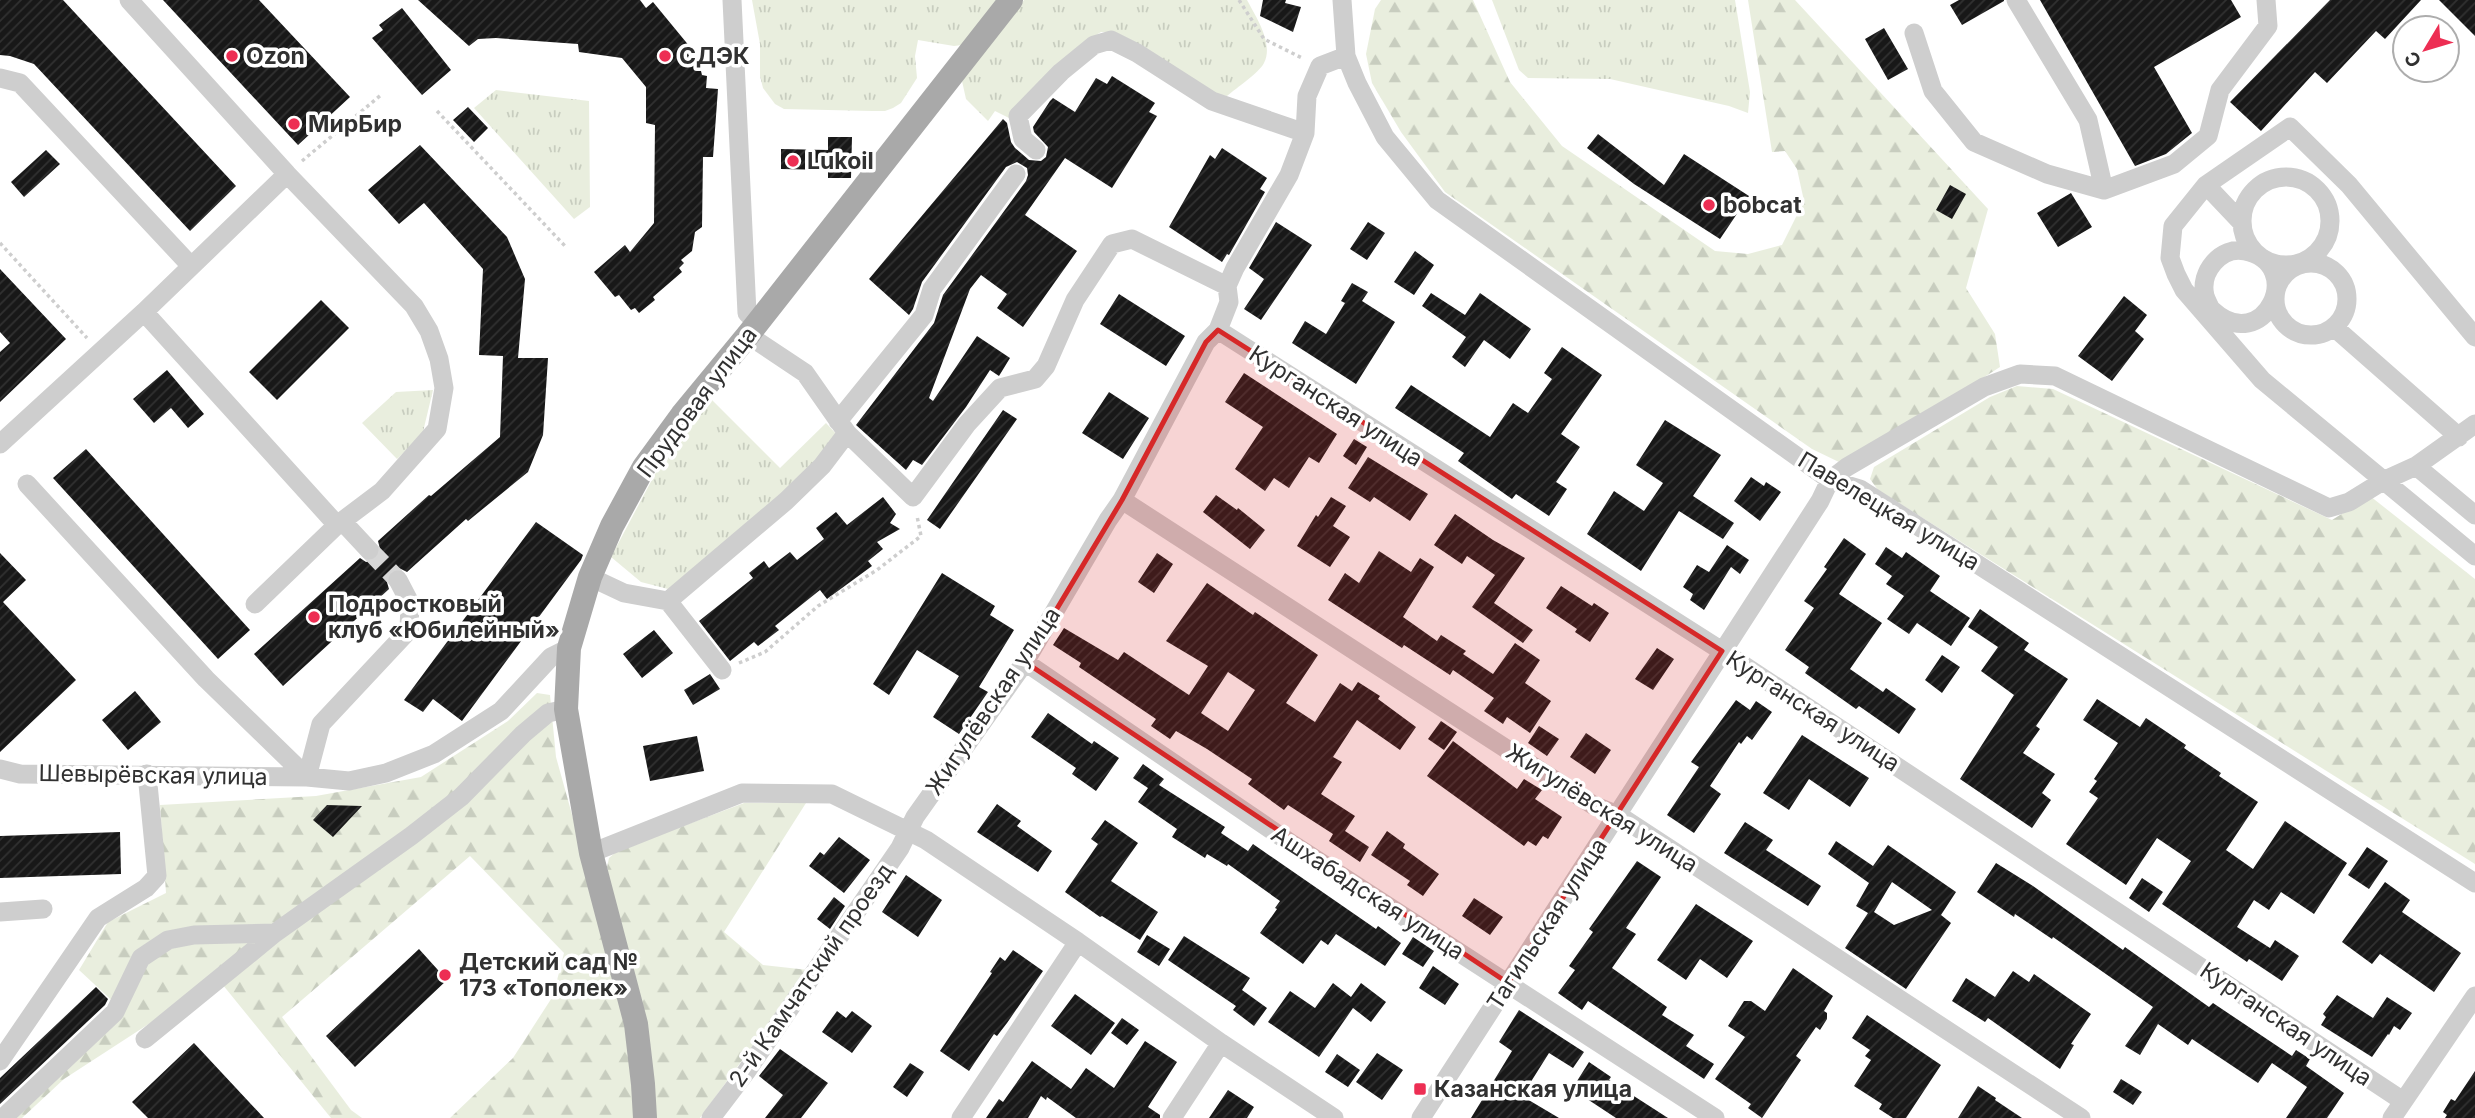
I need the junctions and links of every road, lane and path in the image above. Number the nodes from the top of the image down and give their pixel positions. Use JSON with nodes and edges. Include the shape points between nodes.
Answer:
{"nodes":[{"id":1,"x":129,"y":0,"type":"edge"},
{"id":2,"x":732,"y":0,"type":"edge"},
{"id":3,"x":1239,"y":0,"type":"edge"},
{"id":4,"x":1342,"y":0,"type":"edge"},
{"id":5,"x":2016,"y":0,"type":"edge"},
{"id":6,"x":2266,"y":0,"type":"edge"},
{"id":7,"x":1009,"y":1,"type":"edge"},
{"id":8,"x":1914,"y":33,"type":"dead end"},
{"id":9,"x":1346,"y":56,"type":"junction"},
{"id":10,"x":1320,"y":66,"type":"junction"},
{"id":11,"x":0,"y":78,"type":"edge"},
{"id":12,"x":381,"y":95,"type":"dead end"},
{"id":13,"x":438,"y":111,"type":"dead end"},
{"id":14,"x":1305,"y":132,"type":"junction"},
{"id":15,"x":1036,"y":150,"type":"dead end"},
{"id":16,"x":287,"y":174,"type":"junction"},
{"id":17,"x":1016,"y":174,"type":"dead end"},
{"id":18,"x":2311,"y":184,"type":"junction"},
{"id":19,"x":2206,"y":185,"type":"junction"},
{"id":20,"x":2350,"y":185,"type":"junction"},
{"id":21,"x":2104,"y":190,"type":"junction"},
{"id":22,"x":2242,"y":223,"type":"junction"},
{"id":23,"x":0,"y":243,"type":"edge"},
{"id":24,"x":565,"y":246,"type":"dead end"},
{"id":25,"x":2257,"y":254,"type":"junction"},
{"id":26,"x":2300,"y":264,"type":"junction"},
{"id":27,"x":191,"y":266,"type":"junction"},
{"id":28,"x":1227,"y":286,"type":"junction"},
{"id":29,"x":2274,"y":301,"type":"junction"},
{"id":30,"x":2212,"y":310,"type":"junction"},
{"id":31,"x":144,"y":312,"type":"junction"},
{"id":32,"x":2334,"y":328,"type":"junction"},
{"id":33,"x":752,"y":329,"type":"junction"},
{"id":34,"x":1218,"y":330,"type":"junction"},
{"id":35,"x":2220,"y":333,"type":"junction"},
{"id":36,"x":2475,"y":337,"type":"edge"},
{"id":37,"x":100,"y":352,"type":"junction"},
{"id":38,"x":2475,"y":424,"type":"edge"},
{"id":39,"x":843,"y":427,"type":"junction"},
{"id":40,"x":2459,"y":437,"type":"junction"},
{"id":41,"x":0,"y":444,"type":"edge"},
{"id":42,"x":2416,"y":466,"type":"junction"},
{"id":43,"x":1830,"y":481,"type":"junction"},
{"id":44,"x":2383,"y":481,"type":"junction"},
{"id":45,"x":27,"y":484,"type":"dead end"},
{"id":46,"x":913,"y":496,"type":"junction"},
{"id":47,"x":1122,"y":500,"type":"junction"},
{"id":48,"x":2475,"y":515,"type":"edge"},
{"id":49,"x":339,"y":523,"type":"junction"},
{"id":50,"x":369,"y":550,"type":"tunnel mouth"},
{"id":51,"x":2475,"y":556,"type":"edge"},
{"id":52,"x":590,"y":577,"type":"junction"},
{"id":53,"x":398,"y":580,"type":"tunnel mouth"},
{"id":54,"x":668,"y":601,"type":"junction"},
{"id":55,"x":255,"y":604,"type":"dead end"},
{"id":56,"x":569,"y":648,"type":"junction"},
{"id":57,"x":1722,"y":651,"type":"junction"},
{"id":58,"x":1025,"y":662,"type":"junction"},
{"id":59,"x":722,"y":670,"type":"joint"},
{"id":60,"x":566,"y":709,"type":"junction"},
{"id":61,"x":0,"y":769,"type":"edge"},
{"id":62,"x":147,"y":774,"type":"junction"},
{"id":63,"x":307,"y":777,"type":"junction"},
{"id":64,"x":1618,"y":815,"type":"junction"},
{"id":65,"x":909,"y":831,"type":"junction"},
{"id":66,"x":591,"y":853,"type":"junction"},
{"id":67,"x":2475,"y":883,"type":"edge"},
{"id":68,"x":43,"y":909,"type":"dead end"},
{"id":69,"x":0,"y":912,"type":"edge"},
{"id":70,"x":275,"y":933,"type":"junction"},
{"id":71,"x":1078,"y":942,"type":"junction"},
{"id":72,"x":1508,"y":983,"type":"junction"},
{"id":73,"x":2475,"y":996,"type":"edge"},
{"id":74,"x":145,"y":1039,"type":"dead end"},
{"id":75,"x":1221,"y":1043,"type":"junction"},
{"id":76,"x":0,"y":1061,"type":"edge"},
{"id":77,"x":2403,"y":1101,"type":"junction"},
{"id":78,"x":3,"y":1118,"type":"edge"},
{"id":79,"x":645,"y":1118,"type":"edge"},
{"id":80,"x":711,"y":1118,"type":"edge"},
{"id":81,"x":961,"y":1118,"type":"edge"},
{"id":82,"x":1172,"y":1118,"type":"edge"},
{"id":83,"x":1334,"y":1118,"type":"edge"},
{"id":84,"x":1420,"y":1118,"type":"edge"},
{"id":85,"x":1715,"y":1118,"type":"edge"},
{"id":86,"x":2081,"y":1118,"type":"edge"},
{"id":87,"x":2392,"y":1118,"type":"edge"}],
"edges":[{"from":1,"to":16,"type":"street"},
{"from":2,"to":33,"type":"street","via":[[747,313]]},
{"from":3,"to":10,"type":"path","via":[[1264,39]]},
{"from":4,"to":9,"type":"street","name":"Павелецкая улица"},
{"from":5,"to":21,"type":"street","via":[[2088,120]]},
{"from":6,"to":21,"type":"street","via":[[2268,26],[2220,90],[2208,136],[2174,164]]},
{"from":7,"to":33,"type":"main road","name":"Прудовая улица"},
{"from":8,"to":21,"type":"street","via":[[1933,91],[1974,142],[2047,174]]},
{"from":9,"to":10,"type":"street"},
{"from":9,"to":43,"type":"street","name":"Павелецкая улица","via":[[1385,137],[1437,201]]},
{"from":10,"to":14,"type":"street","via":[[1307,96]]},
{"from":11,"to":27,"type":"street","via":[[20,83]]},
{"from":12,"to":16,"type":"path"},
{"from":13,"to":24,"type":"path"},
{"from":14,"to":15,"type":"street","via":[[1212,101],[1111,40],[1094,45],[1069,65],[1018,116],[1023,139]]},
{"from":14,"to":28,"type":"street","via":[[1289,175]]},
{"from":16,"to":27,"type":"street"},
{"from":16,"to":49,"type":"street","via":[[414,306],[429,331],[444,388],[437,429],[382,491]]},
{"from":17,"to":39,"type":"street","via":[[932,289],[924,315]]},
{"from":18,"to":20,"type":"street"},
{"from":18,"to":22,"type":"street","via":[[2293,177],[2265,183],[2245,204]]},
{"from":18,"to":26,"type":"street","via":[[2328,206],[2329,227],[2322,247]]},
{"from":19,"to":20,"type":"street","via":[[2290,127]]},
{"from":19,"to":22,"type":"street"},
{"from":19,"to":35,"type":"street","via":[[2173,226],[2170,258],[2184,290]]},
{"from":20,"to":36,"type":"street"},
{"from":22,"to":25,"type":"street"},
{"from":23,"to":37,"type":"path"},
{"from":25,"to":26,"type":"street","via":[[2270,262]]},
{"from":25,"to":29,"type":"street","via":[[2266,260],[2276,279]]},
{"from":25,"to":30,"type":"street","via":[[2225,253],[2212,264],[2204,278],[2204,295]]},
{"from":26,"to":29,"type":"street","via":[[2281,278]]},
{"from":26,"to":32,"type":"street","via":[[2328,267],[2346,288],[2344,316]]},
{"from":27,"to":31,"type":"street"},
{"from":28,"to":34,"type":"street","name":"Жигулёвская улица","via":[[1229,302]]},
{"from":28,"to":46,"type":"street","via":[[1132,239],[1112,244],[1075,300],[1046,366],[1035,379],[1000,388]]},
{"from":29,"to":30,"type":"street","via":[[2251,322],[2229,322]]},
{"from":29,"to":32,"type":"street","via":[[2282,322],[2291,330],[2313,336]]},
{"from":30,"to":35,"type":"street"},
{"from":31,"to":37,"type":"street"},
{"from":31,"to":49,"type":"street"},
{"from":32,"to":40,"type":"street"},
{"from":33,"to":39,"type":"street","via":[[805,373]]},
{"from":33,"to":52,"type":"main road","name":"Прудовая улица","via":[[644,467]]},
{"from":34,"to":47,"type":"street","name":"Жигулёвская улица","via":[[1206,342]]},
{"from":34,"to":57,"type":"street","name":"Курганская улица"},
{"from":35,"to":44,"type":"street","via":[[2262,380]]},
{"from":37,"to":41,"type":"street"},
{"from":38,"to":40,"type":"street"},
{"from":39,"to":46,"type":"street"},
{"from":39,"to":54,"type":"street","via":[[822,466]]},
{"from":40,"to":42,"type":"street"},
{"from":42,"to":44,"type":"street"},
{"from":42,"to":48,"type":"street"},
{"from":43,"to":44,"type":"street","via":[[1984,387],[2020,374],[2055,376],[2329,508],[2349,502]]},
{"from":43,"to":57,"type":"street","name":"Тагильская улица"},
{"from":43,"to":67,"type":"street","name":"Павелецкая улица","via":[[1860,489]]},
{"from":44,"to":51,"type":"street"},
{"from":45,"to":63,"type":"street","via":[[206,679]]},
{"from":46,"to":59,"type":"path","via":[[922,536],[818,607],[765,652]]},
{"from":47,"to":58,"type":"street","name":"Жигулёвская улица"},
{"from":47,"to":64,"type":"street","name":"Жигулёвская улица","via":[[1593,805]]},
{"from":49,"to":50,"type":"street"},
{"from":49,"to":55,"type":"street"},
{"from":52,"to":54,"type":"street","via":[[624,593]]},
{"from":52,"to":56,"type":"main road","name":"Прудовая улица"},
{"from":53,"to":63,"type":"street","via":[[410,603],[409,630],[321,724]]},
{"from":54,"to":59,"type":"street"},
{"from":56,"to":60,"type":"main road","name":"Прудовая улица"},
{"from":56,"to":63,"type":"street","name":"Шевырёвская улица","via":[[551,657],[501,711],[434,754],[386,773],[349,781]]},
{"from":57,"to":64,"type":"street","name":"Тагильская улица"},
{"from":57,"to":77,"type":"street","name":"Курганская улица"},
{"from":58,"to":65,"type":"street","name":"Жигулёвская улица"},
{"from":58,"to":72,"type":"street","name":"Ашхабадская улица","via":[[1292,844]]},
{"from":60,"to":66,"type":"main road","name":"Прудовая улица"},
{"from":60,"to":70,"type":"street","via":[[548,713],[461,797]]},
{"from":61,"to":62,"type":"street","name":"Шевырёвская улица","via":[[20,774]]},
{"from":62,"to":63,"type":"street","name":"Шевырёвская улица"},
{"from":62,"to":76,"type":"street","via":[[158,876],[98,918]]},
{"from":64,"to":72,"type":"street","name":"Тагильская улица"},
{"from":64,"to":86,"type":"street","name":"Жигулёвская улица"},
{"from":65,"to":66,"type":"street","via":[[832,794],[742,793]]},
{"from":65,"to":71,"type":"street"},
{"from":65,"to":80,"type":"street","name":"2-й Камчатский проезд"},
{"from":66,"to":79,"type":"main road","name":"Прудовая улица","via":[[636,1024]]},
{"from":68,"to":69,"type":"street"},
{"from":70,"to":74,"type":"street"},
{"from":70,"to":78,"type":"street","via":[[194,935],[168,940],[141,958],[115,1013]]},
{"from":71,"to":75,"type":"street"},
{"from":71,"to":81,"type":"street"},
{"from":72,"to":84,"type":"street","name":"Тагильская улица"},
{"from":72,"to":85,"type":"street","name":"Ашхабадская улица"},
{"from":73,"to":77,"type":"street"},
{"from":75,"to":82,"type":"street"},
{"from":75,"to":83,"type":"street"},
{"from":77,"to":87,"type":"street"}]}
